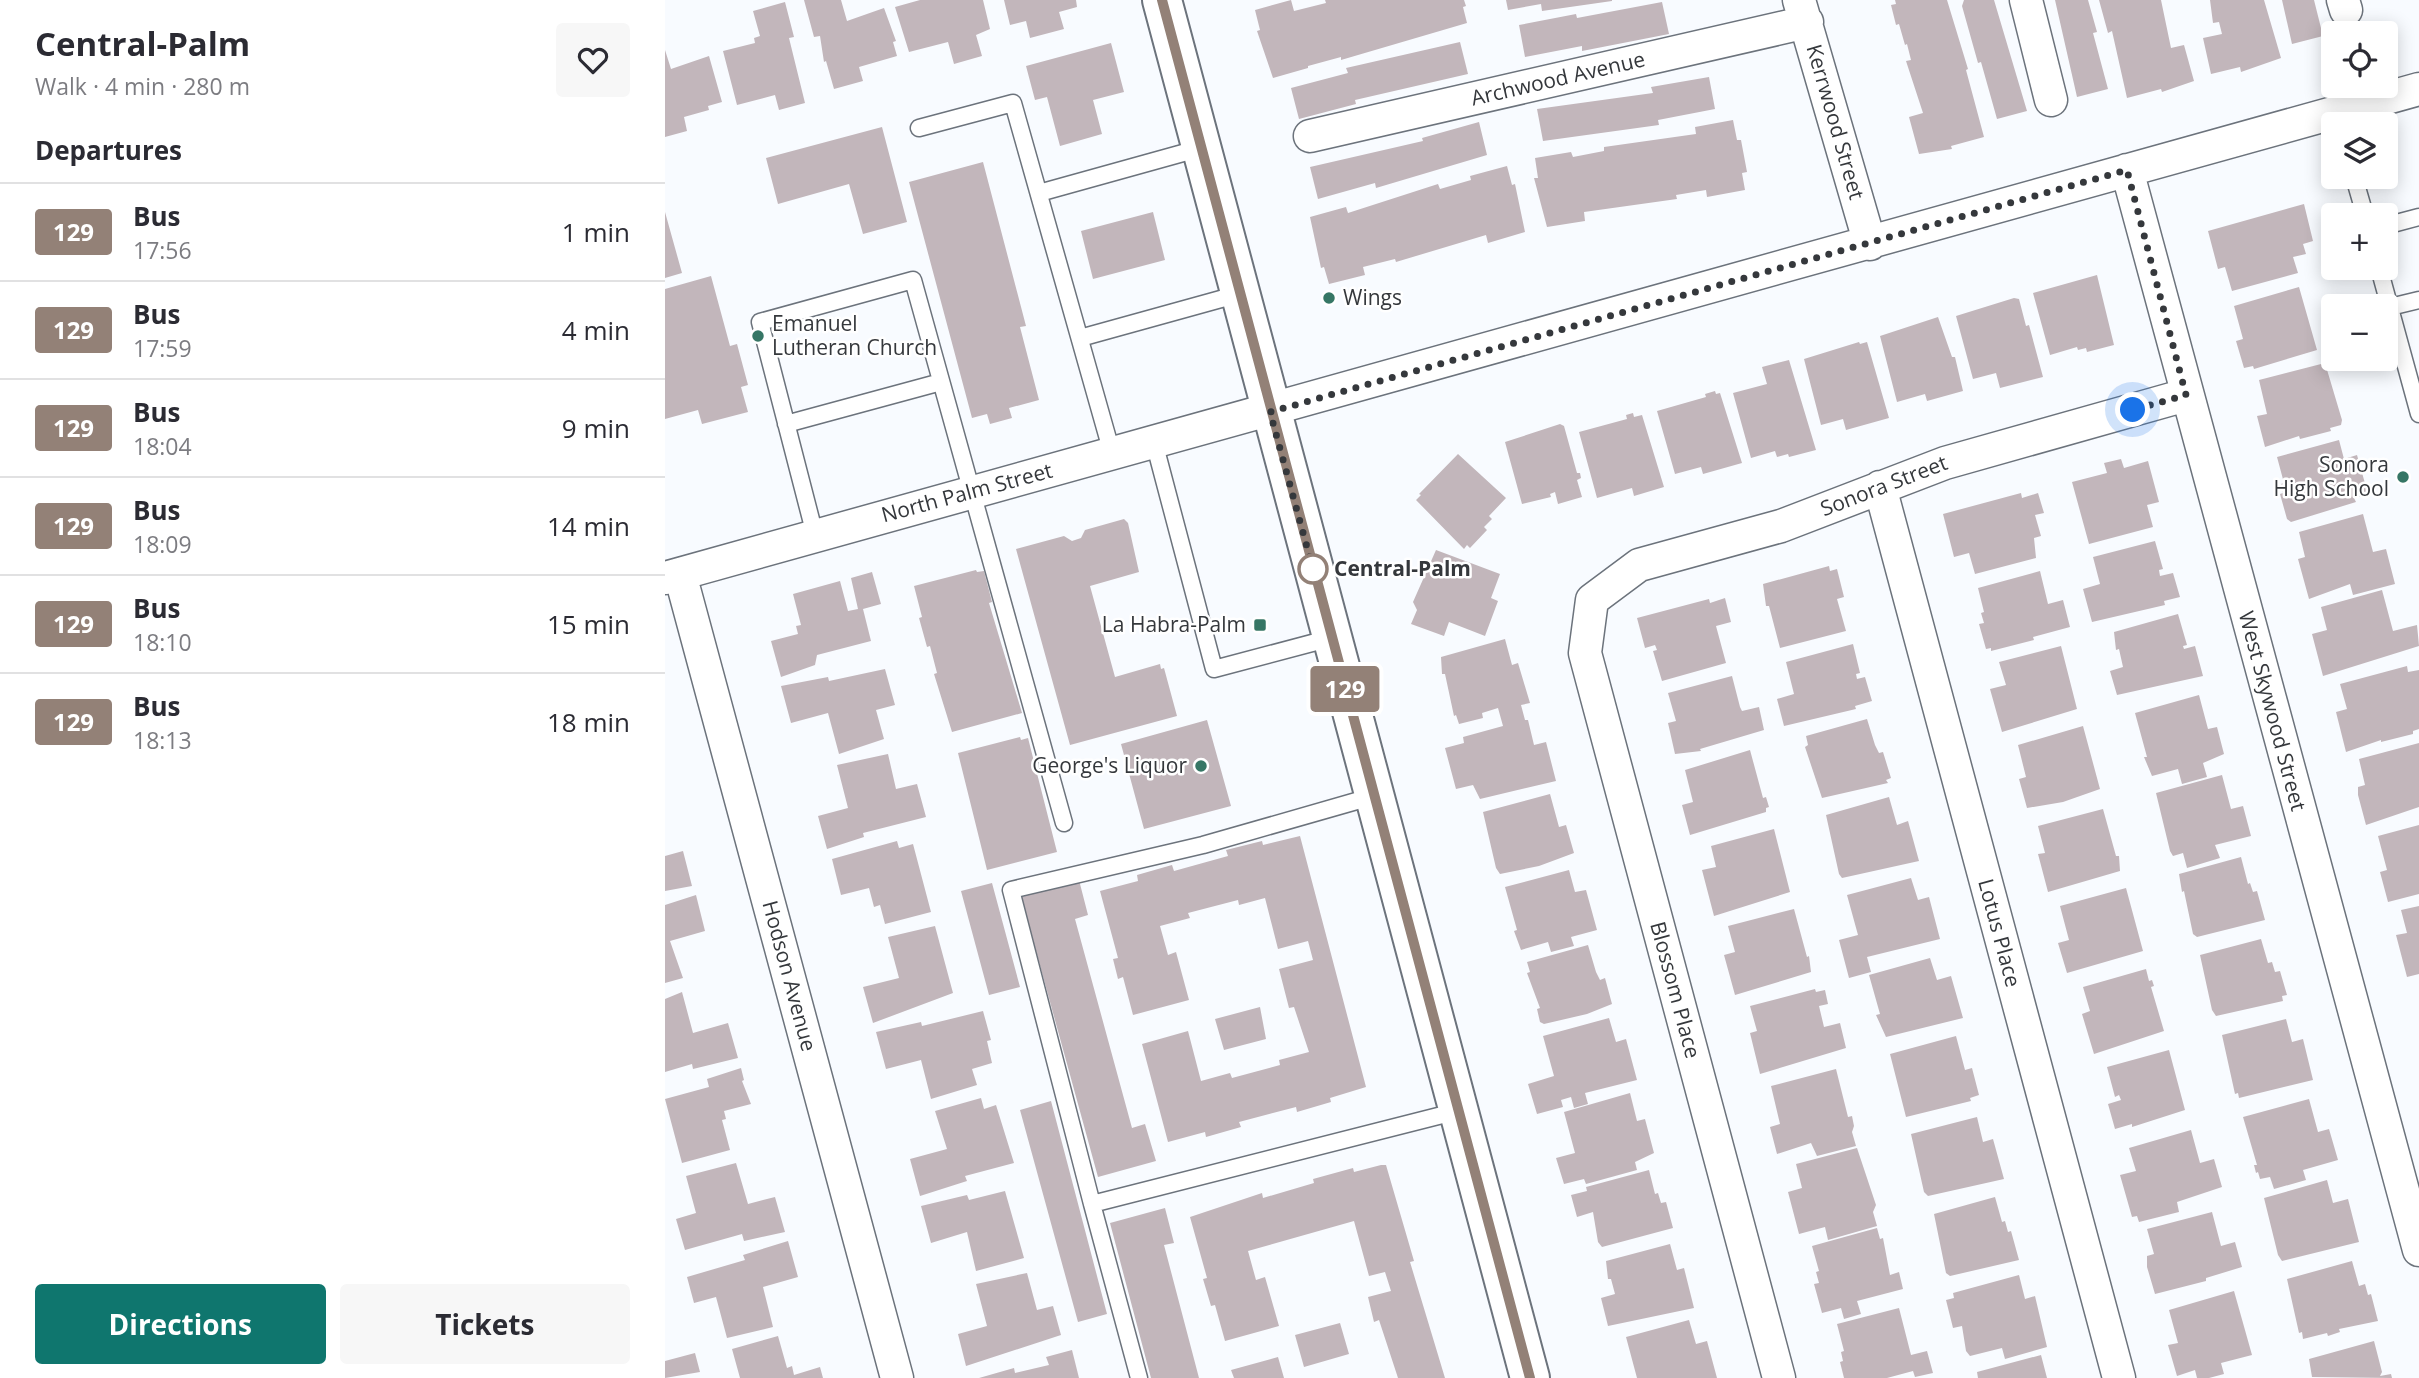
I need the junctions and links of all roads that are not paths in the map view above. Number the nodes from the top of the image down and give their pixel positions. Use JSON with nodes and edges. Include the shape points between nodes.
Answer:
{"nodes":[{"id":1,"x":1162,"y":0,"type":"edge"},
{"id":2,"x":2026,"y":0,"type":"edge"},
{"id":3,"x":1803,"y":11,"type":"edge"},
{"id":4,"x":2419,"y":89,"type":"edge"},
{"id":5,"x":2051,"y":100,"type":"dead end"},
{"id":6,"x":2356,"y":112,"type":"edge"},
{"id":7,"x":2321,"y":122,"type":"edge"},
{"id":8,"x":919,"y":128,"type":"dead end"},
{"id":9,"x":1310,"y":136,"type":"dead end"},
{"id":10,"x":1201,"y":148,"type":"junction"},
{"id":11,"x":2127,"y":170,"type":"junction"},
{"id":12,"x":1039,"y":193,"type":"junction"},
{"id":13,"x":2419,"y":217,"type":"edge"},
{"id":14,"x":2398,"y":223,"type":"edge"},
{"id":15,"x":1870,"y":244,"type":"junction"},
{"id":16,"x":1239,"y":294,"type":"junction"},
{"id":17,"x":2419,"y":300,"type":"edge"},
{"id":18,"x":2398,"y":305,"type":"edge"},
{"id":19,"x":2398,"y":332,"type":"edge"},
{"id":20,"x":1080,"y":338,"type":"junction"},
{"id":21,"x":941,"y":382,"type":"junction"},
{"id":22,"x":2415,"y":385,"type":"edge"},
{"id":23,"x":2186,"y":395,"type":"junction"},
{"id":24,"x":1270,"y":412,"type":"junction"},
{"id":25,"x":2419,"y":414,"type":"edge"},
{"id":26,"x":786,"y":424,"type":"junction"},
{"id":27,"x":1154,"y":442,"type":"junction"},
{"id":28,"x":1112,"y":453,"type":"junction"},
{"id":29,"x":1880,"y":487,"type":"junction"},
{"id":30,"x":971,"y":491,"type":"junction"},
{"id":31,"x":815,"y":535,"type":"junction"},
{"id":32,"x":673,"y":576,"type":"edge"},
{"id":33,"x":1592,"y":600,"type":"joint"},
{"id":34,"x":1331,"y":638,"type":"junction"},
{"id":35,"x":1374,"y":796,"type":"junction"},
{"id":36,"x":1064,"y":823,"type":"dead end"},
{"id":37,"x":1458,"y":1111,"type":"junction"},
{"id":38,"x":1092,"y":1204,"type":"junction"},
{"id":39,"x":2419,"y":1250,"type":"edge"},
{"id":40,"x":897,"y":1378,"type":"edge"},
{"id":41,"x":1139,"y":1378,"type":"edge"},
{"id":42,"x":1530,"y":1378,"type":"edge"},
{"id":43,"x":1779,"y":1378,"type":"edge"},
{"id":44,"x":2119,"y":1378,"type":"edge"}],
"edges":[{"from":1,"to":10,"type":"main road"},
{"from":2,"to":5,"type":"street"},
{"from":3,"to":9,"type":"street","name":"Archwood Avenue"},
{"from":3,"to":15,"type":"street","name":"Kerrwood Street"},
{"from":4,"to":6,"type":"street","name":"North Palm Street"},
{"from":7,"to":11,"type":"street","name":"North Palm Street"},
{"from":8,"to":12,"type":"lane","via":[[1013,103]]},
{"from":10,"to":12,"type":"lane"},
{"from":10,"to":16,"type":"main road"},
{"from":11,"to":15,"type":"street","name":"North Palm Street"},
{"from":11,"to":23,"type":"street","name":"West Skywood Street"},
{"from":12,"to":20,"type":"lane"},
{"from":13,"to":14,"type":"lane"},
{"from":15,"to":24,"type":"street","name":"North Palm Street"},
{"from":16,"to":20,"type":"lane"},
{"from":16,"to":24,"type":"main road"},
{"from":17,"to":18,"type":"lane"},
{"from":19,"to":22,"type":"lane"},
{"from":20,"to":28,"type":"lane"},
{"from":21,"to":26,"type":"lane"},
{"from":21,"to":26,"type":"lane","via":[[913,280],[760,322]]},
{"from":21,"to":30,"type":"lane"},
{"from":22,"to":25,"type":"lane"},
{"from":23,"to":29,"type":"street","name":"Sonora Street","via":[[1945,463]]},
{"from":23,"to":39,"type":"street","name":"West Skywood Street"},
{"from":24,"to":27,"type":"street","name":"North Palm Street"},
{"from":24,"to":34,"type":"main road"},
{"from":26,"to":31,"type":"lane"},
{"from":27,"to":28,"type":"street","name":"North Palm Street"},
{"from":27,"to":34,"type":"lane","via":[[1214,669]]},
{"from":28,"to":30,"type":"street","name":"North Palm Street"},
{"from":29,"to":33,"type":"street","name":"Sonora Street","via":[[1781,526],[1639,565]]},
{"from":29,"to":44,"type":"street","name":"Lotus Place"},
{"from":30,"to":31,"type":"street","name":"North Palm Street"},
{"from":30,"to":36,"type":"lane"},
{"from":31,"to":32,"type":"street","name":"North Palm Street"},
{"from":32,"to":40,"type":"street","name":"Hodson Avenue"},
{"from":33,"to":43,"type":"street","name":"Blossom Place","via":[[1585,653]]},
{"from":34,"to":35,"type":"main road"},
{"from":35,"to":37,"type":"main road"},
{"from":35,"to":38,"type":"lane","via":[[1203,845],[1010,890]]},
{"from":37,"to":38,"type":"lane"},
{"from":37,"to":42,"type":"main road"},
{"from":38,"to":41,"type":"lane"}]}
